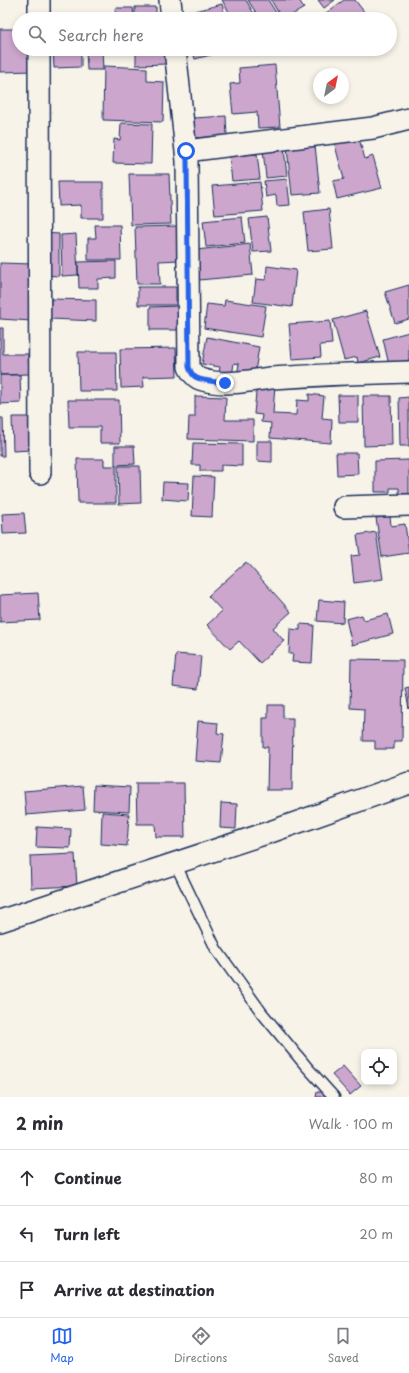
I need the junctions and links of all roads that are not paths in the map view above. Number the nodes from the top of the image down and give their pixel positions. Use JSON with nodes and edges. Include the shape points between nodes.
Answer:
{"nodes":[{"id":1,"x":39,"y":0,"type":"edge"},
{"id":2,"x":170,"y":0,"type":"edge"},
{"id":3,"x":39,"y":12,"type":"edge"},
{"id":4,"x":171,"y":12,"type":"edge"},
{"id":5,"x":39,"y":56,"type":"edge"},
{"id":6,"x":176,"y":56,"type":"edge"},
{"id":7,"x":409,"y":119,"type":"edge"},
{"id":8,"x":186,"y":151,"type":"junction"},
{"id":9,"x":409,"y":372,"type":"edge"},
{"id":10,"x":40,"y":473,"type":"dead end"},
{"id":11,"x":409,"y":505,"type":"edge"},
{"id":12,"x":344,"y":507,"type":"dead end"},
{"id":13,"x":409,"y":783,"type":"edge"},
{"id":14,"x":175,"y":863,"type":"junction"},
{"id":15,"x":0,"y":921,"type":"edge"},
{"id":16,"x":334,"y":1097,"type":"edge"}],
"edges":[{"from":1,"to":3,"type":"street"},
{"from":2,"to":4,"type":"street"},
{"from":5,"to":10,"type":"street"},
{"from":6,"to":8,"type":"street"},
{"from":7,"to":8,"type":"street","via":[[373,128]]},
{"from":8,"to":9,"type":"street","via":[[189,367],[196,378],[225,383],[337,374]]},
{"from":11,"to":12,"type":"street"},
{"from":13,"to":14,"type":"street"},
{"from":14,"to":15,"type":"street"},
{"from":14,"to":16,"type":"lane","via":[[216,949],[262,1013]]}]}
